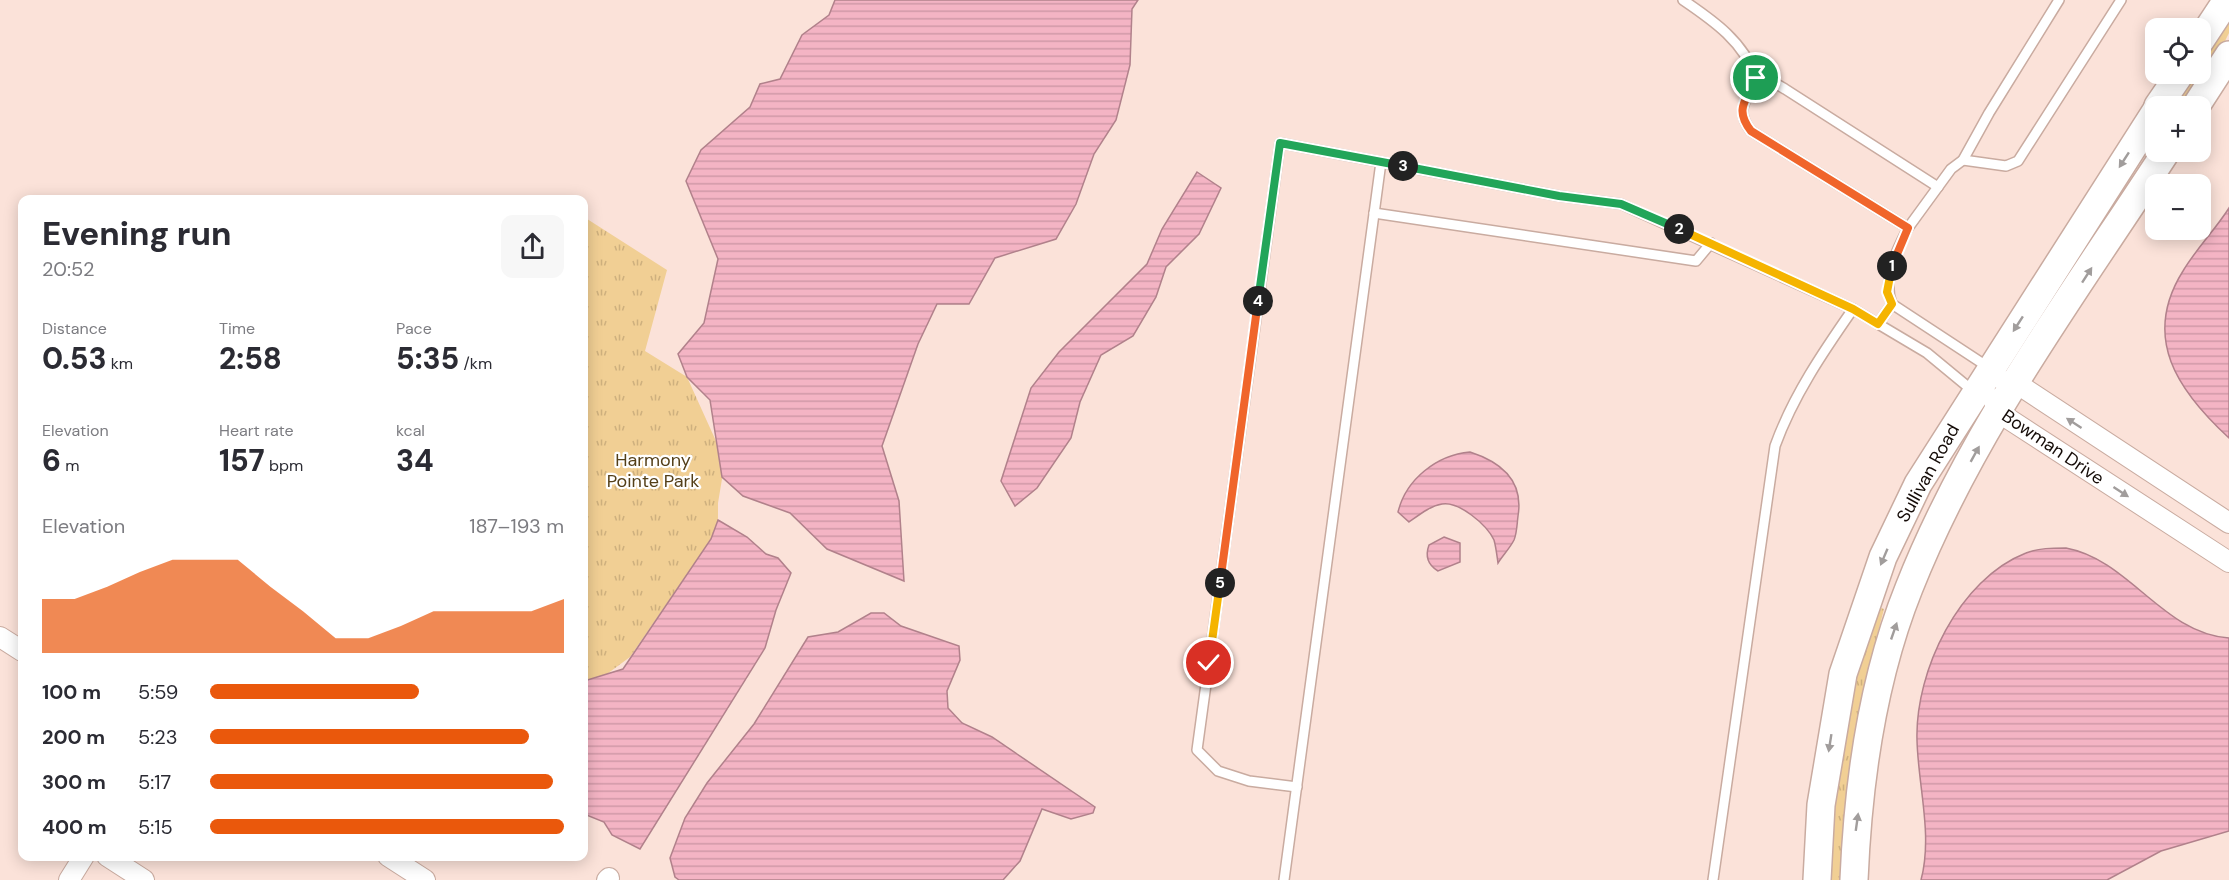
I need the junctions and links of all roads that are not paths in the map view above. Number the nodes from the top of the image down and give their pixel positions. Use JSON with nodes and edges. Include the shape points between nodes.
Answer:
{"nodes":[{"id":1,"x":1683,"y":0,"type":"edge"},
{"id":2,"x":2060,"y":0,"type":"edge"},
{"id":3,"x":2121,"y":0,"type":"edge"},
{"id":4,"x":2227,"y":0,"type":"edge"},
{"id":5,"x":2211,"y":24,"type":"edge"},
{"id":6,"x":2229,"y":55,"type":"edge"},
{"id":7,"x":1756,"y":78,"type":"junction"},
{"id":8,"x":2202,"y":96,"type":"edge"},
{"id":9,"x":2145,"y":128,"type":"edge"},
{"id":10,"x":1963,"y":160,"type":"junction"},
{"id":11,"x":1381,"y":162,"type":"junction"},
{"id":12,"x":2160,"y":162,"type":"edge"},
{"id":13,"x":1938,"y":188,"type":"junction"},
{"id":14,"x":1374,"y":213,"type":"junction"},
{"id":15,"x":1908,"y":228,"type":"junction"},
{"id":16,"x":1711,"y":243,"type":"junction"},
{"id":17,"x":1892,"y":304,"type":"junction"},
{"id":18,"x":1853,"y":309,"type":"junction"},
{"id":19,"x":1878,"y":324,"type":"junction"},
{"id":20,"x":1983,"y":379,"type":"junction"},
{"id":21,"x":2016,"y":383,"type":"junction"},
{"id":22,"x":1998,"y":412,"type":"junction"},
{"id":23,"x":2229,"y":523,"type":"edge"},
{"id":24,"x":2229,"y":562,"type":"edge"},
{"id":25,"x":0,"y":637,"type":"edge"},
{"id":26,"x":18,"y":648,"type":"edge"},
{"id":27,"x":1297,"y":787,"type":"junction"},
{"id":28,"x":81,"y":861,"type":"edge"},
{"id":29,"x":115,"y":861,"type":"edge"},
{"id":30,"x":396,"y":861,"type":"edge"},
{"id":31,"x":69,"y":880,"type":"edge"},
{"id":32,"x":144,"y":880,"type":"edge"},
{"id":33,"x":425,"y":880,"type":"edge"},
{"id":34,"x":1284,"y":880,"type":"edge"},
{"id":35,"x":1713,"y":880,"type":"edge"},
{"id":36,"x":1817,"y":880,"type":"edge"},
{"id":37,"x":1854,"y":880,"type":"edge"}],
"edges":[{"from":1,"to":7,"type":"lane","via":[[1725,31],[1749,57]]},
{"from":2,"to":10,"type":"lane"},
{"from":3,"to":10,"type":"lane","via":[[2018,161],[2006,166]]},
{"from":4,"to":5,"type":"street"},
{"from":6,"to":8,"type":"street"},
{"from":7,"to":13,"type":"lane","via":[[1785,89]]},
{"from":7,"to":15,"type":"lane","via":[[1742,108],[1742,119],[1751,131]]},
{"from":9,"to":20,"type":"street","name":"Sullivan Road","one_way":true},
{"from":10,"to":13,"type":"lane"},
{"from":11,"to":14,"type":"lane"},
{"from":11,"to":16,"type":"lane","via":[[1621,204]]},
{"from":11,"to":27,"type":"lane","via":[[1280,143],[1197,750],[1218,771],[1250,781]]},
{"from":21,"to":12,"type":"street","name":"Sullivan Road","one_way":true},
{"from":13,"to":15,"type":"lane"},
{"from":14,"to":16,"type":"lane","via":[[1696,261]]},
{"from":14,"to":27,"type":"lane"},
{"from":15,"to":17,"type":"lane","via":[[1887,282]]},
{"from":16,"to":18,"type":"lane"},
{"from":17,"to":19,"type":"lane"},
{"from":17,"to":20,"type":"lane"},
{"from":18,"to":19,"type":"lane"},
{"from":18,"to":35,"type":"lane","via":[[1805,381],[1775,446]]},
{"from":19,"to":20,"type":"lane"},
{"from":20,"to":21,"type":"street","name":"Bowman Drive"},
{"from":20,"to":22,"type":"street","name":"Bowman Drive"},
{"from":20,"to":36,"type":"street","name":"Sullivan Road","one_way":true,"via":[[1918,484],[1883,557],[1849,655],[1821,805]]},
{"from":21,"to":22,"type":"street","name":"Sullivan Road"},
{"from":23,"to":21,"type":"street","name":"Bowman Drive","one_way":true},
{"from":22,"to":24,"type":"street","name":"Bowman Drive","one_way":true},
{"from":37,"to":22,"type":"street","name":"Sullivan Road","one_way":true,"via":[[1856,831],[1871,717],[1886,656],[1909,588],[1943,512]]},
{"from":25,"to":26,"type":"street"},
{"from":27,"to":34,"type":"lane"},
{"from":28,"to":31,"type":"street"},
{"from":29,"to":32,"type":"street"},
{"from":30,"to":33,"type":"street"}]}
